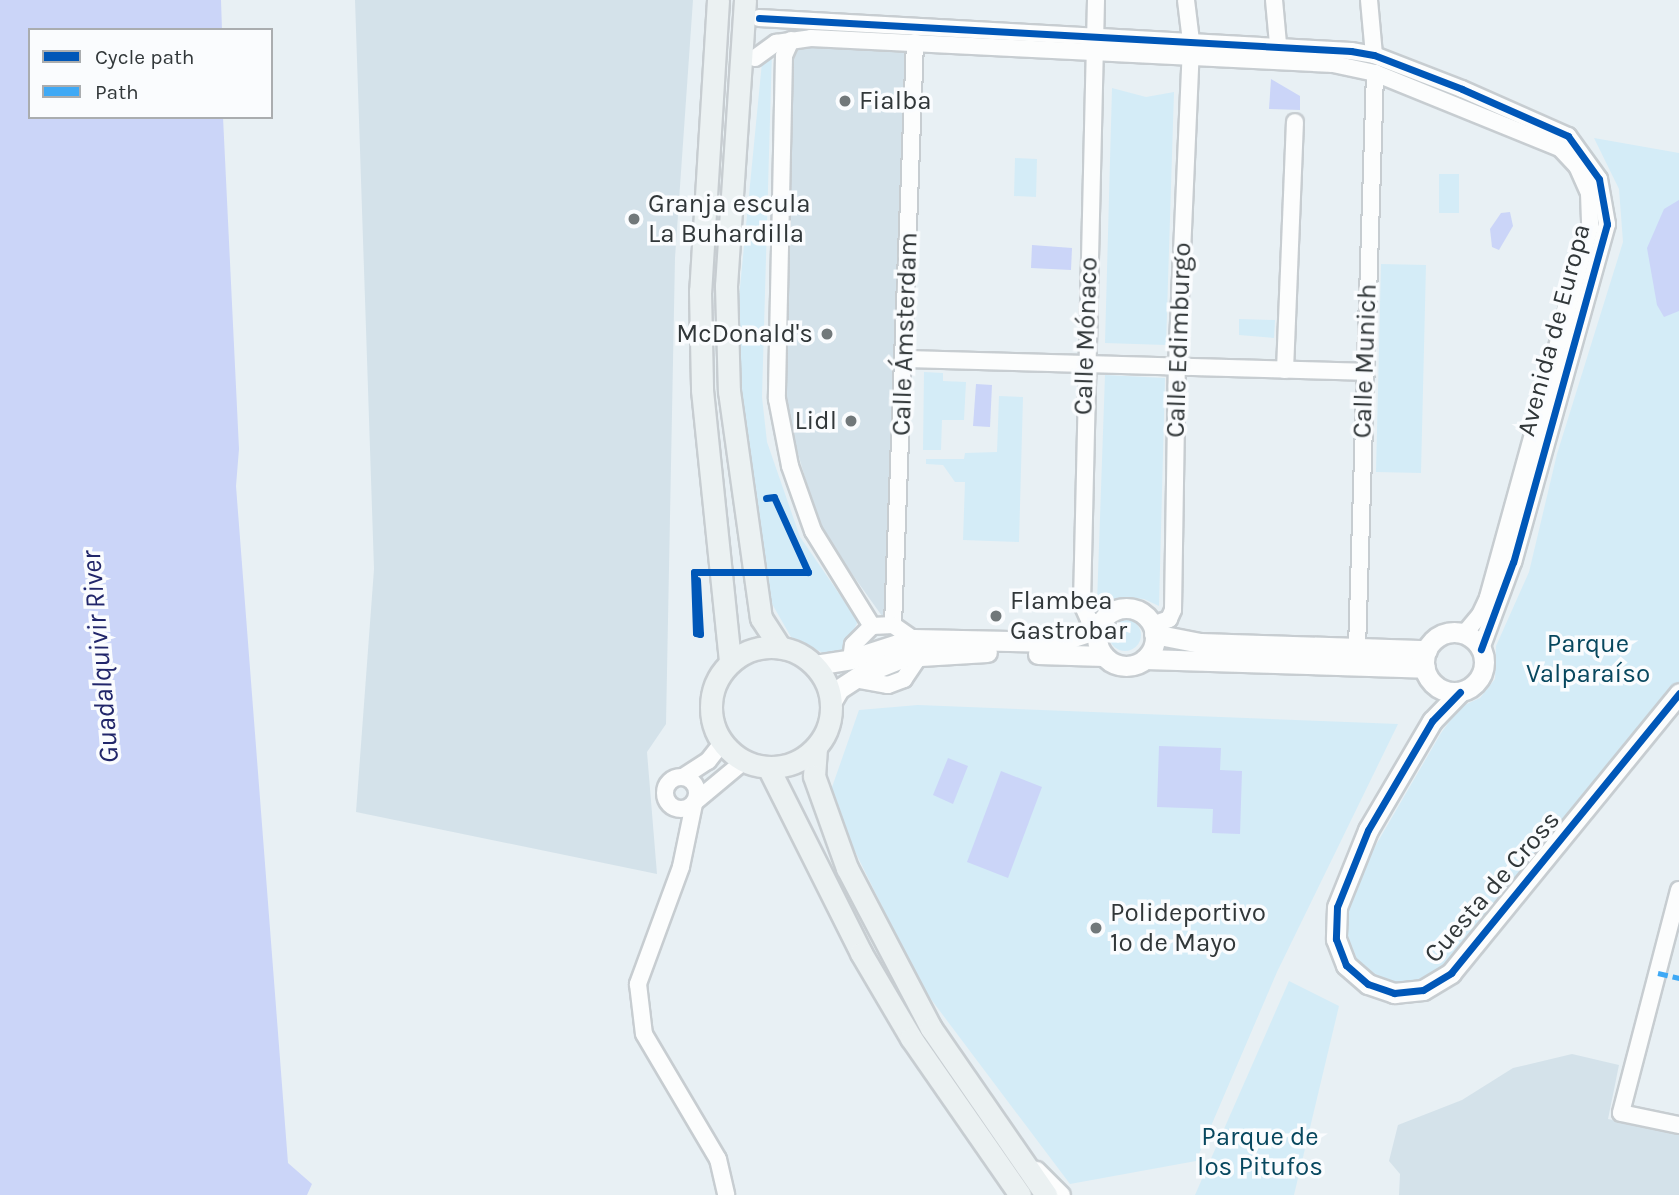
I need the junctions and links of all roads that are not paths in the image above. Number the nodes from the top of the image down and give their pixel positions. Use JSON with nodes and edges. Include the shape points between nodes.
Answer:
{"nodes":[{"id":1,"x":718,"y":0,"type":"edge"},
{"id":2,"x":745,"y":0,"type":"edge"},
{"id":3,"x":1096,"y":0,"type":"edge"},
{"id":4,"x":1186,"y":0,"type":"edge"},
{"id":5,"x":1274,"y":0,"type":"edge"},
{"id":6,"x":1369,"y":0,"type":"edge"},
{"id":7,"x":759,"y":18,"type":"dead end"},
{"id":8,"x":791,"y":40,"type":"junction"},
{"id":9,"x":915,"y":42,"type":"junction"},
{"id":10,"x":1278,"y":44,"type":"junction"},
{"id":11,"x":1097,"y":45,"type":"junction"},
{"id":12,"x":1190,"y":49,"type":"junction"},
{"id":13,"x":1374,"y":55,"type":"junction"},
{"id":14,"x":755,"y":58,"type":"dead end"},
{"id":15,"x":1375,"y":73,"type":"junction"},
{"id":16,"x":1295,"y":122,"type":"dead end"},
{"id":17,"x":906,"y":359,"type":"junction"},
{"id":18,"x":1084,"y":364,"type":"junction"},
{"id":19,"x":1177,"y":367,"type":"junction"},
{"id":20,"x":1285,"y":370,"type":"junction"},
{"id":21,"x":1364,"y":372,"type":"junction"},
{"id":22,"x":893,"y":625,"type":"junction"},
{"id":23,"x":872,"y":626,"type":"junction"},
{"id":24,"x":1099,"y":627,"type":"junction"},
{"id":25,"x":1153,"y":630,"type":"junction"},
{"id":26,"x":1464,"y":634,"type":"junction"},
{"id":27,"x":780,"y":647,"type":"junction"},
{"id":28,"x":915,"y":647,"type":"junction"},
{"id":29,"x":1357,"y":649,"type":"junction"},
{"id":30,"x":1481,"y":649,"type":"junction"},
{"id":31,"x":1104,"y":656,"type":"junction"},
{"id":32,"x":851,"y":659,"type":"junction"},
{"id":33,"x":1145,"y":659,"type":"junction"},
{"id":34,"x":730,"y":662,"type":"junction"},
{"id":35,"x":815,"y":665,"type":"junction"},
{"id":36,"x":1429,"y":668,"type":"junction"},
{"id":37,"x":1460,"y":692,"type":"junction"},
{"id":38,"x":1679,"y":693,"type":"edge"},
{"id":39,"x":832,"y":701,"type":"junction"},
{"id":40,"x":1432,"y":721,"type":"junction"},
{"id":41,"x":722,"y":743,"type":"junction"},
{"id":42,"x":816,"y":748,"type":"junction"},
{"id":43,"x":744,"y":761,"type":"junction"},
{"id":44,"x":769,"y":769,"type":"junction"},
{"id":45,"x":683,"y":777,"type":"junction"},
{"id":46,"x":695,"y":802,"type":"junction"},
{"id":47,"x":1679,"y":890,"type":"edge"},
{"id":48,"x":1677,"y":909,"type":"edge"},
{"id":49,"x":1679,"y":1125,"type":"edge"},
{"id":50,"x":1006,"y":1139,"type":"junction"},
{"id":51,"x":726,"y":1195,"type":"edge"},
{"id":52,"x":1020,"y":1195,"type":"edge"},
{"id":53,"x":1046,"y":1195,"type":"edge"},
{"id":54,"x":1062,"y":1195,"type":"edge"}],
"edges":[{"from":1,"to":34,"type":"main road","via":[[700,304],[702,390]]},
{"from":2,"to":27,"type":"main road","via":[[726,286],[729,391],[761,618]]},
{"from":3,"to":11,"type":"street","name":"Calle Mónaco"},
{"from":4,"to":12,"type":"street","name":"Calle Edimburgo"},
{"from":5,"to":10,"type":"street"},
{"from":6,"to":13,"type":"street"},
{"from":7,"to":11,"type":"street","name":"Avenida de Europa"},
{"from":8,"to":9,"type":"street","name":"Avenida de Europa"},
{"from":8,"to":14,"type":"street","name":"Avenida de Europa","via":[[776,43]]},
{"from":8,"to":23,"type":"street","via":[[783,55],[777,399],[790,466],[813,531]]},
{"from":9,"to":11,"type":"street","name":"Avenida de Europa"},
{"from":9,"to":17,"type":"street","name":"Calle Ámsterdam"},
{"from":10,"to":12,"type":"street","name":"Avenida de Europa"},
{"from":10,"to":13,"type":"street","name":"Avenida de Europa"},
{"from":11,"to":12,"type":"street","name":"Avenida de Europa"},
{"from":11,"to":18,"type":"street","name":"Calle Mónaco"},
{"from":12,"to":15,"type":"street","name":"Avenida de Europa"},
{"from":12,"to":19,"type":"street","name":"Calle Edimburgo"},
{"from":13,"to":30,"type":"street","name":"Avenida de Europa","via":[[1545,122],[1568,136],[1592,164],[1606,202],[1607,225],[1513,562]]},
{"from":15,"to":21,"type":"street","name":"Calle Munich"},
{"from":15,"to":26,"type":"street","name":"Avenida de Europa","via":[[1560,148],[1577,166],[1589,193],[1590,227],[1499,561],[1480,615]]},
{"from":16,"to":20,"type":"street"},
{"from":17,"to":18,"type":"street"},
{"from":17,"to":22,"type":"street","name":"Calle Ámsterdam"},
{"from":18,"to":19,"type":"street"},
{"from":18,"to":24,"type":"street","name":"Calle Mónaco","via":[[1082,604],[1089,620]]},
{"from":19,"to":20,"type":"street"},
{"from":19,"to":25,"type":"street","name":"Calle Edimburgo","via":[[1173,610],[1169,619]]},
{"from":20,"to":21,"type":"street"},
{"from":21,"to":29,"type":"street","name":"Calle Munich"},
{"from":22,"to":23,"type":"street"},
{"from":22,"to":28,"type":"street"},
{"from":23,"to":32,"type":"street","via":[[853,645]]},
{"from":24,"to":25,"type":"street","via":[[1107,615],[1123,609],[1140,613]]},
{"from":24,"to":28,"type":"street","via":[[1058,642]]},
{"from":24,"to":31,"type":"street","via":[[1098,645]]},
{"from":25,"to":29,"type":"street","via":[[1200,643]]},
{"from":25,"to":33,"type":"street"},
{"from":26,"to":30,"type":"street"},
{"from":26,"to":36,"type":"street","via":[[1443,635]]},
{"from":27,"to":34,"type":"main road","via":[[745,652]]},
{"from":27,"to":35,"type":"main road"},
{"from":28,"to":31,"type":"street"},
{"from":28,"to":32,"type":"street"},
{"from":28,"to":39,"type":"street","via":[[854,679]]},
{"from":29,"to":36,"type":"street"},
{"from":30,"to":37,"type":"street","via":[[1485,664],[1481,677]]},
{"from":31,"to":33,"type":"street","via":[[1124,666]]},
{"from":32,"to":35,"type":"street"},
{"from":33,"to":36,"type":"street"},
{"from":34,"to":41,"type":"main road","via":[[712,692],[710,710]]},
{"from":35,"to":39,"type":"main road"},
{"from":36,"to":37,"type":"street"},
{"from":36,"to":40,"type":"street","name":"Cuesta de Cross"},
{"from":37,"to":40,"type":"street","name":"Cuesta de Cross"},
{"from":38,"to":40,"type":"street","name":"Cuesta de Cross","via":[[1451,973],[1423,990],[1394,993],[1368,984],[1346,965],[1336,939],[1336,915],[1356,853]]},
{"from":39,"to":42,"type":"main road","via":[[831,719]]},
{"from":41,"to":43,"type":"main road"},
{"from":41,"to":45,"type":"street"},
{"from":42,"to":44,"type":"main road","via":[[800,760]]},
{"from":42,"to":50,"type":"main road","via":[[814,776],[847,868],[931,1028]]},
{"from":43,"to":44,"type":"main road"},
{"from":43,"to":46,"type":"street"},
{"from":44,"to":52,"type":"main road","via":[[860,953],[911,1038]]},
{"from":45,"to":46,"type":"street","via":[[696,785]]},
{"from":45,"to":46,"type":"street","via":[[670,781],[665,797],[681,810]]},
{"from":46,"to":51,"type":"street","via":[[681,867],[638,984],[644,1034],[718,1159]]},
{"from":47,"to":48,"type":"street"},
{"from":48,"to":49,"type":"street","via":[[1621,1113]]},
{"from":50,"to":53,"type":"main road"},
{"from":50,"to":54,"type":"street"}]}
